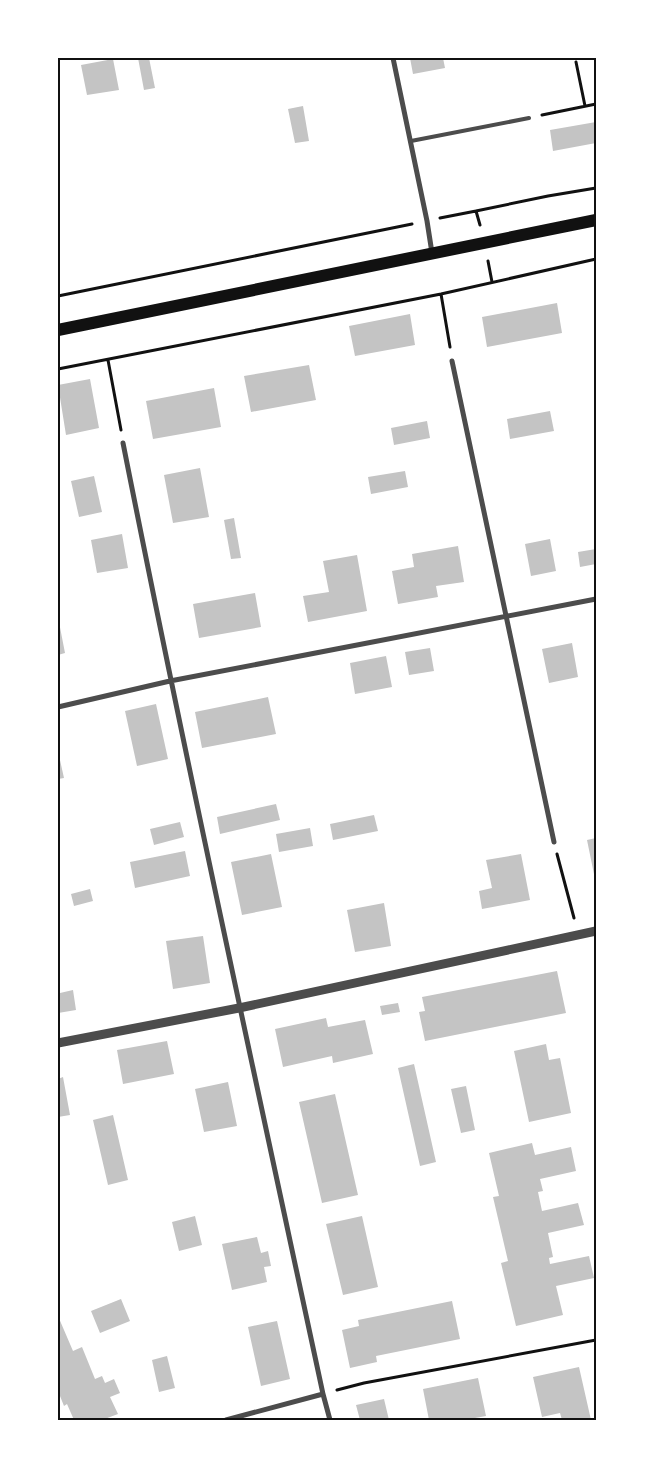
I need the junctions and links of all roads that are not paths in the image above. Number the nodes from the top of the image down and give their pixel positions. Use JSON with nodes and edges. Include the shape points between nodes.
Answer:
{"nodes":[{"id":1,"x":393,"y":58,"type":"edge"},
{"id":2,"x":529,"y":118,"type":"road end"},
{"id":3,"x":411,"y":141,"type":"junction"},
{"id":4,"x":596,"y":220,"type":"edge"},
{"id":5,"x":432,"y":254,"type":"junction"},
{"id":6,"x":58,"y":330,"type":"edge"},
{"id":7,"x":452,"y":361,"type":"road end"},
{"id":8,"x":123,"y":443,"type":"road end"},
{"id":9,"x":596,"y":599,"type":"edge"},
{"id":10,"x":508,"y":616,"type":"junction"},
{"id":11,"x":170,"y":681,"type":"junction"},
{"id":12,"x":58,"y":707,"type":"edge"},
{"id":13,"x":554,"y":842,"type":"road end"},
{"id":14,"x":596,"y":931,"type":"edge"},
{"id":15,"x":239,"y":1008,"type":"junction"},
{"id":16,"x":58,"y":1043,"type":"edge"},
{"id":17,"x":323,"y":1394,"type":"junction"},
{"id":18,"x":226,"y":1420,"type":"edge"},
{"id":19,"x":330,"y":1420,"type":"edge"}],
"edges":[{"from":1,"to":3,"type":"street"},
{"from":2,"to":3,"type":"lane"},
{"from":3,"to":5,"type":"street"},
{"from":4,"to":5,"type":"main road"},
{"from":5,"to":6,"type":"main road"},
{"from":7,"to":10,"type":"street"},
{"from":8,"to":11,"type":"street"},
{"from":9,"to":10,"type":"street"},
{"from":10,"to":11,"type":"street"},
{"from":10,"to":13,"type":"street"},
{"from":11,"to":12,"type":"street"},
{"from":11,"to":15,"type":"street"},
{"from":14,"to":15,"type":"street"},
{"from":15,"to":16,"type":"street"},
{"from":15,"to":17,"type":"street"},
{"from":17,"to":18,"type":"street"},
{"from":17,"to":19,"type":"street"}]}
